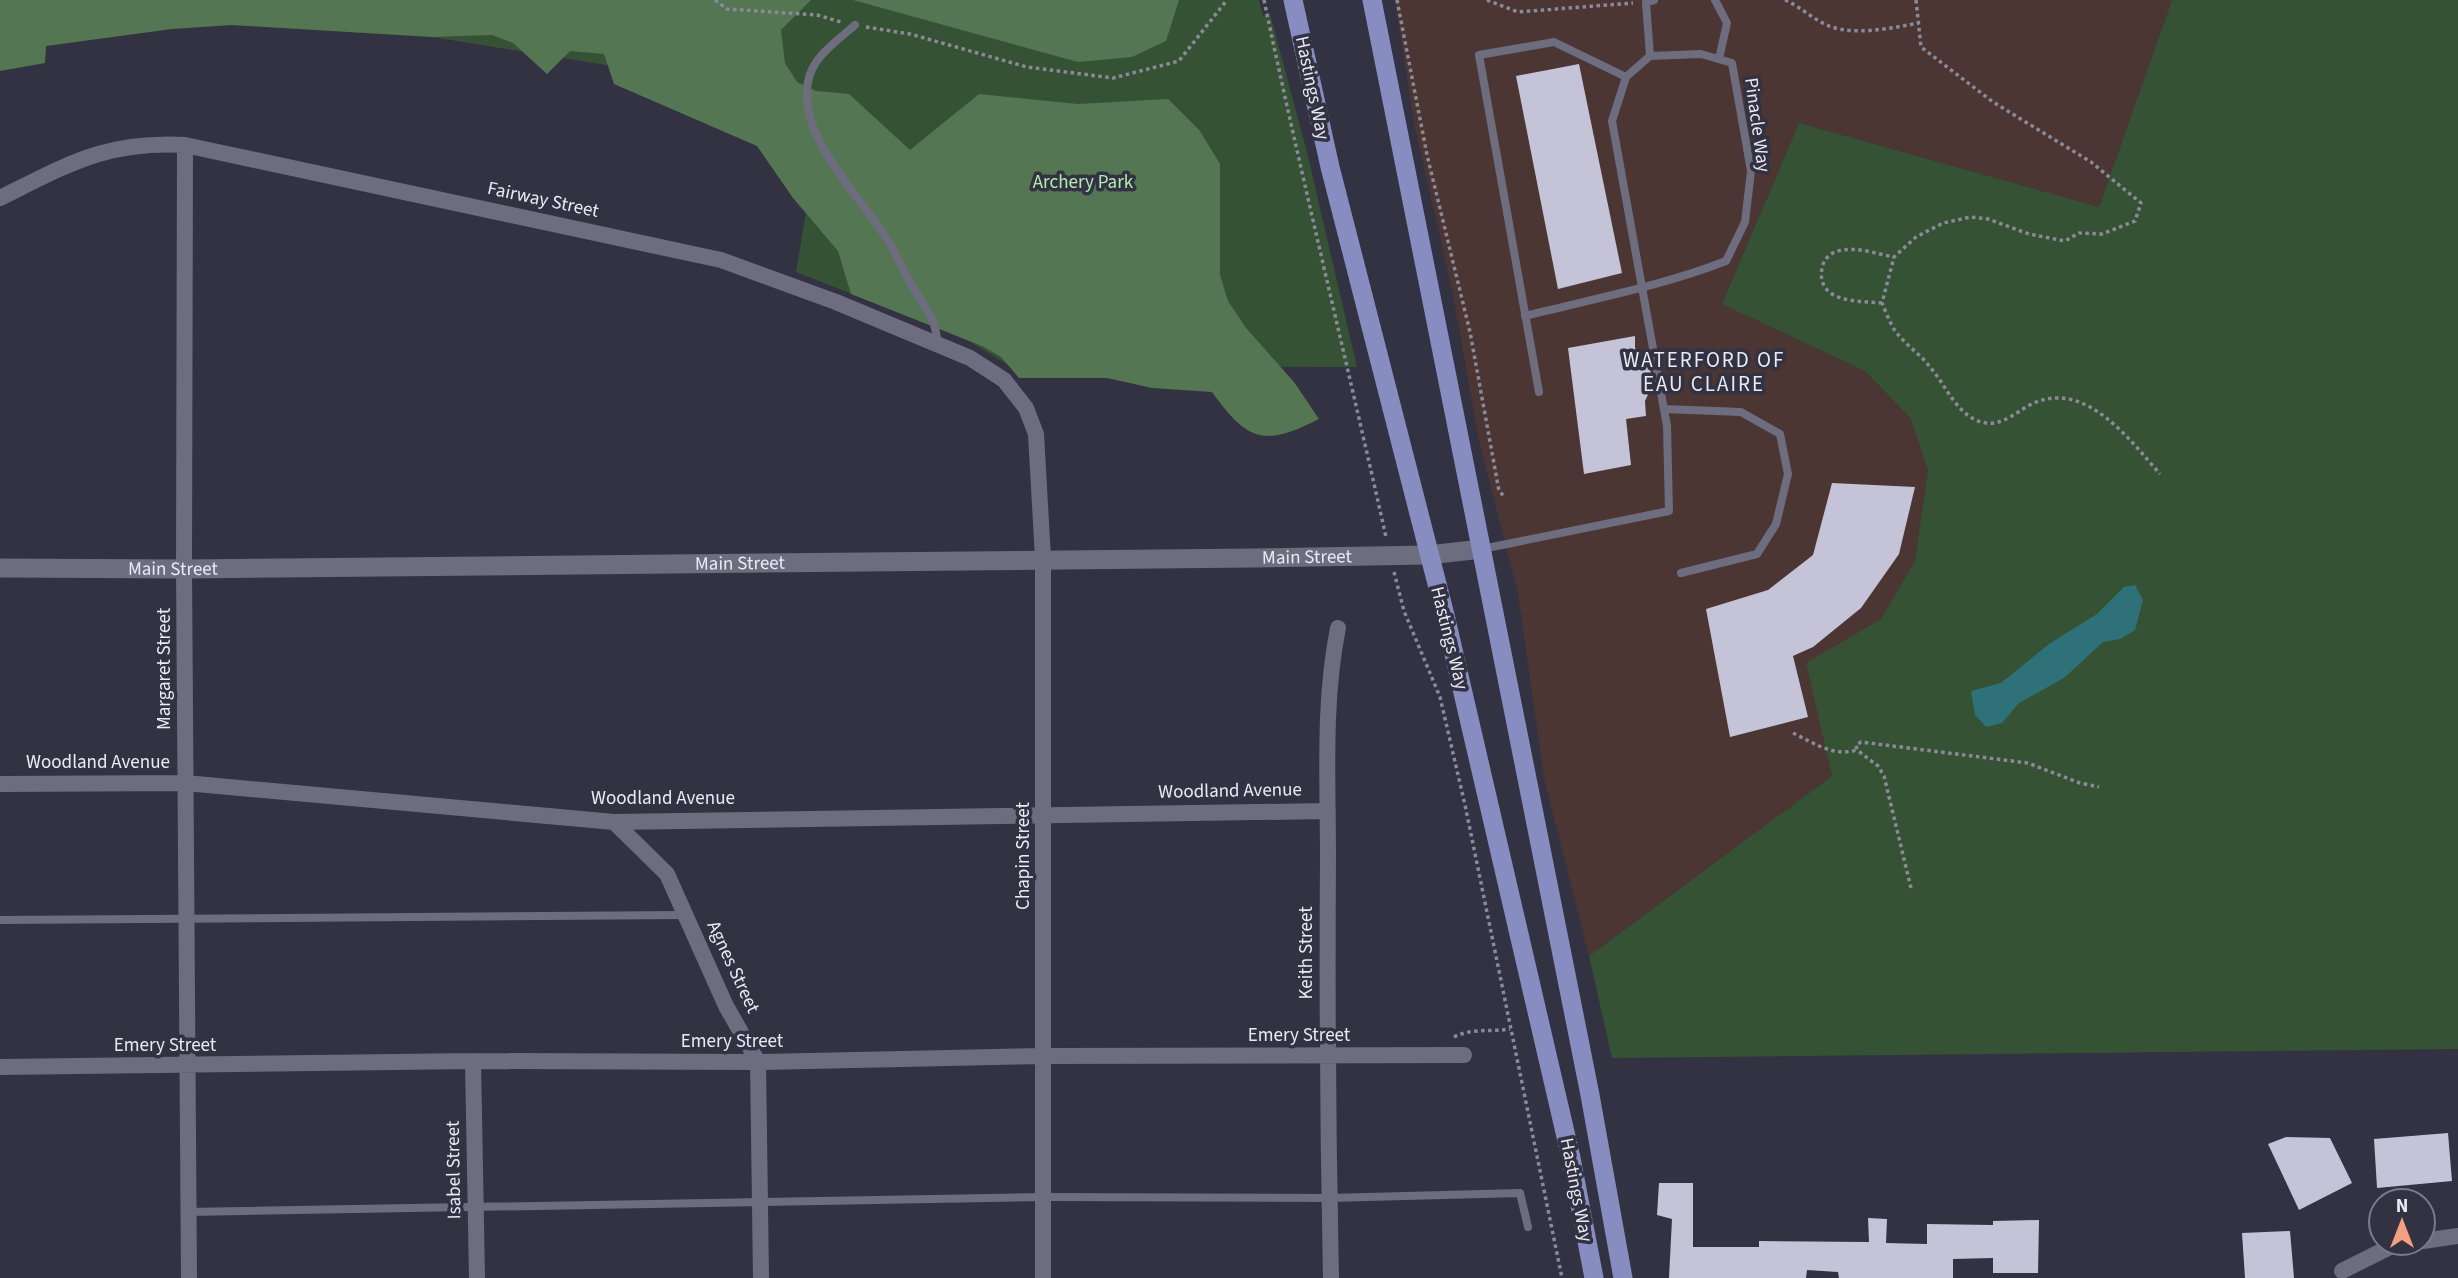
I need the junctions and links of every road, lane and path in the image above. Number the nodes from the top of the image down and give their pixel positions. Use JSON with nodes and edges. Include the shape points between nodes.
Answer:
{"nodes":[{"id":1,"x":715,"y":0,"type":"edge"},
{"id":2,"x":1227,"y":0,"type":"edge"},
{"id":3,"x":1264,"y":0,"type":"edge"},
{"id":4,"x":1372,"y":0,"type":"edge"},
{"id":5,"x":1397,"y":0,"type":"edge"},
{"id":6,"x":1487,"y":0,"type":"edge"},
{"id":7,"x":1715,"y":0,"type":"edge"},
{"id":8,"x":1786,"y":0,"type":"edge"},
{"id":9,"x":1916,"y":0,"type":"edge"},
{"id":10,"x":1650,"y":1,"type":"edge"},
{"id":11,"x":1294,"y":5,"type":"edge"},
{"id":12,"x":1919,"y":23,"type":"junction"},
{"id":13,"x":855,"y":25,"type":"junction"},
{"id":14,"x":1650,"y":56,"type":"junction"},
{"id":15,"x":1719,"y":59,"type":"junction"},
{"id":16,"x":1626,"y":77,"type":"junction"},
{"id":17,"x":185,"y":145,"type":"junction"},
{"id":18,"x":0,"y":198,"type":"edge"},
{"id":19,"x":1894,"y":257,"type":"junction"},
{"id":20,"x":1643,"y":286,"type":"junction"},
{"id":21,"x":1882,"y":303,"type":"junction"},
{"id":22,"x":1525,"y":316,"type":"junction"},
{"id":23,"x":938,"y":345,"type":"junction"},
{"id":24,"x":1539,"y":392,"type":"dead end"},
{"id":25,"x":1664,"y":409,"type":"junction"},
{"id":26,"x":1036,"y":434,"type":"joint"},
{"id":27,"x":2160,"y":474,"type":"dead end"},
{"id":28,"x":1504,"y":496,"type":"dead end"},
{"id":29,"x":1482,"y":550,"type":"junction"},
{"id":30,"x":1428,"y":555,"type":"junction"},
{"id":31,"x":1390,"y":556,"type":"junction"},
{"id":32,"x":1043,"y":558,"type":"junction"},
{"id":33,"x":0,"y":568,"type":"edge"},
{"id":34,"x":184,"y":569,"type":"junction"},
{"id":35,"x":1681,"y":573,"type":"dead end"},
{"id":36,"x":1338,"y":628,"type":"dead end"},
{"id":37,"x":1793,"y":733,"type":"dead end"},
{"id":38,"x":1857,"y":750,"type":"junction"},
{"id":39,"x":186,"y":783,"type":"junction"},
{"id":40,"x":0,"y":784,"type":"edge"},
{"id":41,"x":2099,"y":787,"type":"dead end"},
{"id":42,"x":1328,"y":811,"type":"junction"},
{"id":43,"x":1045,"y":814,"type":"junction"},
{"id":44,"x":614,"y":821,"type":"junction"},
{"id":45,"x":1911,"y":888,"type":"dead end"},
{"id":46,"x":685,"y":915,"type":"junction"},
{"id":47,"x":186,"y":918,"type":"junction"},
{"id":48,"x":0,"y":920,"type":"edge"},
{"id":49,"x":1464,"y":1055,"type":"dead end"},
{"id":50,"x":1043,"y":1056,"type":"junction"},
{"id":51,"x":1326,"y":1056,"type":"junction"},
{"id":52,"x":473,"y":1061,"type":"junction"},
{"id":53,"x":758,"y":1062,"type":"junction"},
{"id":54,"x":0,"y":1067,"type":"edge"},
{"id":55,"x":187,"y":1067,"type":"junction"},
{"id":56,"x":1044,"y":1197,"type":"junction"},
{"id":57,"x":1329,"y":1199,"type":"junction"},
{"id":58,"x":760,"y":1201,"type":"junction"},
{"id":59,"x":475,"y":1208,"type":"junction"},
{"id":60,"x":188,"y":1212,"type":"junction"},
{"id":61,"x":1528,"y":1227,"type":"dead end"},
{"id":62,"x":2458,"y":1236,"type":"edge"},
{"id":63,"x":2437,"y":1239,"type":"edge"},
{"id":64,"x":2370,"y":1257,"type":"edge"},
{"id":65,"x":2342,"y":1271,"type":"dead end"},
{"id":66,"x":189,"y":1278,"type":"edge"},
{"id":67,"x":477,"y":1278,"type":"edge"},
{"id":68,"x":761,"y":1278,"type":"edge"},
{"id":69,"x":1044,"y":1278,"type":"edge"},
{"id":70,"x":1331,"y":1278,"type":"edge"},
{"id":71,"x":1562,"y":1278,"type":"edge"},
{"id":72,"x":1594,"y":1278,"type":"edge"},
{"id":73,"x":1623,"y":1278,"type":"edge"}],
"edges":[{"from":1,"to":13,"type":"path","via":[[727,9],[817,15]]},
{"from":2,"to":13,"type":"path","via":[[1179,61],[1113,78],[1027,67],[910,34]]},
{"from":3,"to":31,"type":"path","via":[[1299,171]]},
{"from":4,"to":29,"type":"main road","name":"Hastings Way"},
{"from":5,"to":28,"type":"path","via":[[1427,155],[1470,332],[1499,491]]},
{"from":6,"to":10,"type":"path","via":[[1518,12]]},
{"from":7,"to":15,"type":"lane","via":[[1727,23]]},
{"from":8,"to":12,"type":"path","via":[[1828,25],[1849,30]]},
{"from":9,"to":12,"type":"path"},
{"from":10,"to":14,"type":"lane"},
{"from":11,"to":30,"type":"main road","name":"Hastings Way"},
{"from":12,"to":19,"type":"path","via":[[1922,47],[1993,102],[2091,162],[2141,203],[2134,221],[2102,234],[2079,233],[2065,241],[1971,217],[1916,237]]},
{"from":13,"to":23,"type":"lane","via":[[816,61],[807,82],[811,125],[936,321]]},
{"from":14,"to":15,"type":"lane","name":"Pinacle Way","via":[[1701,54]]},
{"from":14,"to":16,"type":"lane"},
{"from":15,"to":20,"type":"lane","name":"Pinacle Way","via":[[1732,63],[1751,171],[1745,222],[1726,261],[1686,277]]},
{"from":16,"to":20,"type":"lane","via":[[1612,121]]},
{"from":16,"to":22,"type":"lane","via":[[1554,42],[1479,55]]},
{"from":17,"to":18,"type":"street","name":"Fairway Street","via":[[146,143],[112,148]]},
{"from":17,"to":23,"type":"street","name":"Fairway Street","via":[[722,260]]},
{"from":17,"to":34,"type":"street","name":"Margaret Street"},
{"from":19,"to":21,"type":"path"},
{"from":19,"to":21,"type":"path","via":[[1850,249],[1833,252],[1823,263],[1821,275],[1828,292],[1839,299]]},
{"from":20,"to":22,"type":"lane"},
{"from":20,"to":25,"type":"lane"},
{"from":21,"to":27,"type":"path","via":[[1895,331],[1971,416],[1986,424],[2057,396],[2104,413]]},
{"from":22,"to":24,"type":"lane"},
{"from":23,"to":26,"type":"street","name":"Fairway Street","via":[[970,358],[1004,380],[1026,408]]},
{"from":25,"to":29,"type":"lane","via":[[1669,511]]},
{"from":25,"to":35,"type":"lane","via":[[1741,412],[1780,434],[1788,474],[1776,524],[1757,554]]},
{"from":26,"to":32,"type":"street","name":"Chapin Street"},
{"from":29,"to":30,"type":"street","name":"Main Street"},
{"from":29,"to":73,"type":"main road","name":"Hastings Way"},
{"from":30,"to":31,"type":"street","name":"Main Street"},
{"from":30,"to":72,"type":"main road","name":"Hastings Way","via":[[1571,1158]]},
{"from":31,"to":32,"type":"street","name":"Main Street"},
{"from":31,"to":71,"type":"path","via":[[1404,611],[1440,697]]},
{"from":32,"to":34,"type":"street","name":"Main Street"},
{"from":32,"to":43,"type":"street","name":"Chapin Street"},
{"from":33,"to":34,"type":"street","name":"Main Street"},
{"from":34,"to":39,"type":"street","name":"Margaret Street"},
{"from":36,"to":42,"type":"street","name":"Keith Street","via":[[1331,662]]},
{"from":37,"to":38,"type":"path","via":[[1833,752]]},
{"from":38,"to":41,"type":"path","via":[[1856,745],[1870,741],[2028,763]]},
{"from":38,"to":45,"type":"path","via":[[1884,776]]},
{"from":39,"to":40,"type":"street","name":"Woodland Avenue"},
{"from":39,"to":44,"type":"street","name":"Woodland Avenue"},
{"from":39,"to":47,"type":"street","name":"Margaret Street"},
{"from":42,"to":43,"type":"street","name":"Woodland Avenue"},
{"from":42,"to":51,"type":"street","name":"Keith Street"},
{"from":43,"to":44,"type":"street","name":"Woodland Avenue"},
{"from":43,"to":50,"type":"street","name":"Chapin Street"},
{"from":44,"to":46,"type":"street","name":"Agnes Street","via":[[667,874]]},
{"from":46,"to":47,"type":"lane"},
{"from":46,"to":53,"type":"street","name":"Agnes Street","via":[[726,1006]]},
{"from":47,"to":48,"type":"lane"},
{"from":47,"to":55,"type":"street","name":"Margaret Street"},
{"from":49,"to":51,"type":"street","name":"Emery Street"},
{"from":50,"to":51,"type":"street","name":"Emery Street"},
{"from":50,"to":53,"type":"street","name":"Emery Street"},
{"from":50,"to":56,"type":"street","name":"Chapin Street"},
{"from":51,"to":57,"type":"street","name":"Keith Street"},
{"from":52,"to":53,"type":"street","name":"Emery Street"},
{"from":52,"to":55,"type":"street","name":"Emery Street"},
{"from":52,"to":59,"type":"street","name":"Isabel Street"},
{"from":53,"to":58,"type":"street","name":"Agnes Street"},
{"from":54,"to":55,"type":"street","name":"Emery Street"},
{"from":55,"to":60,"type":"street","name":"Margaret Street"},
{"from":56,"to":57,"type":"lane"},
{"from":56,"to":58,"type":"lane"},
{"from":56,"to":69,"type":"street","name":"Chapin Street"},
{"from":57,"to":61,"type":"lane","via":[[1520,1193]]},
{"from":57,"to":70,"type":"street","name":"Keith Street"},
{"from":58,"to":59,"type":"lane"},
{"from":58,"to":68,"type":"street","name":"Agnes Street"},
{"from":59,"to":60,"type":"lane"},
{"from":59,"to":67,"type":"street","name":"Isabel Street"},
{"from":60,"to":66,"type":"street","name":"Margaret Street"},
{"from":62,"to":63,"type":"street"},
{"from":64,"to":65,"type":"street"}]}
